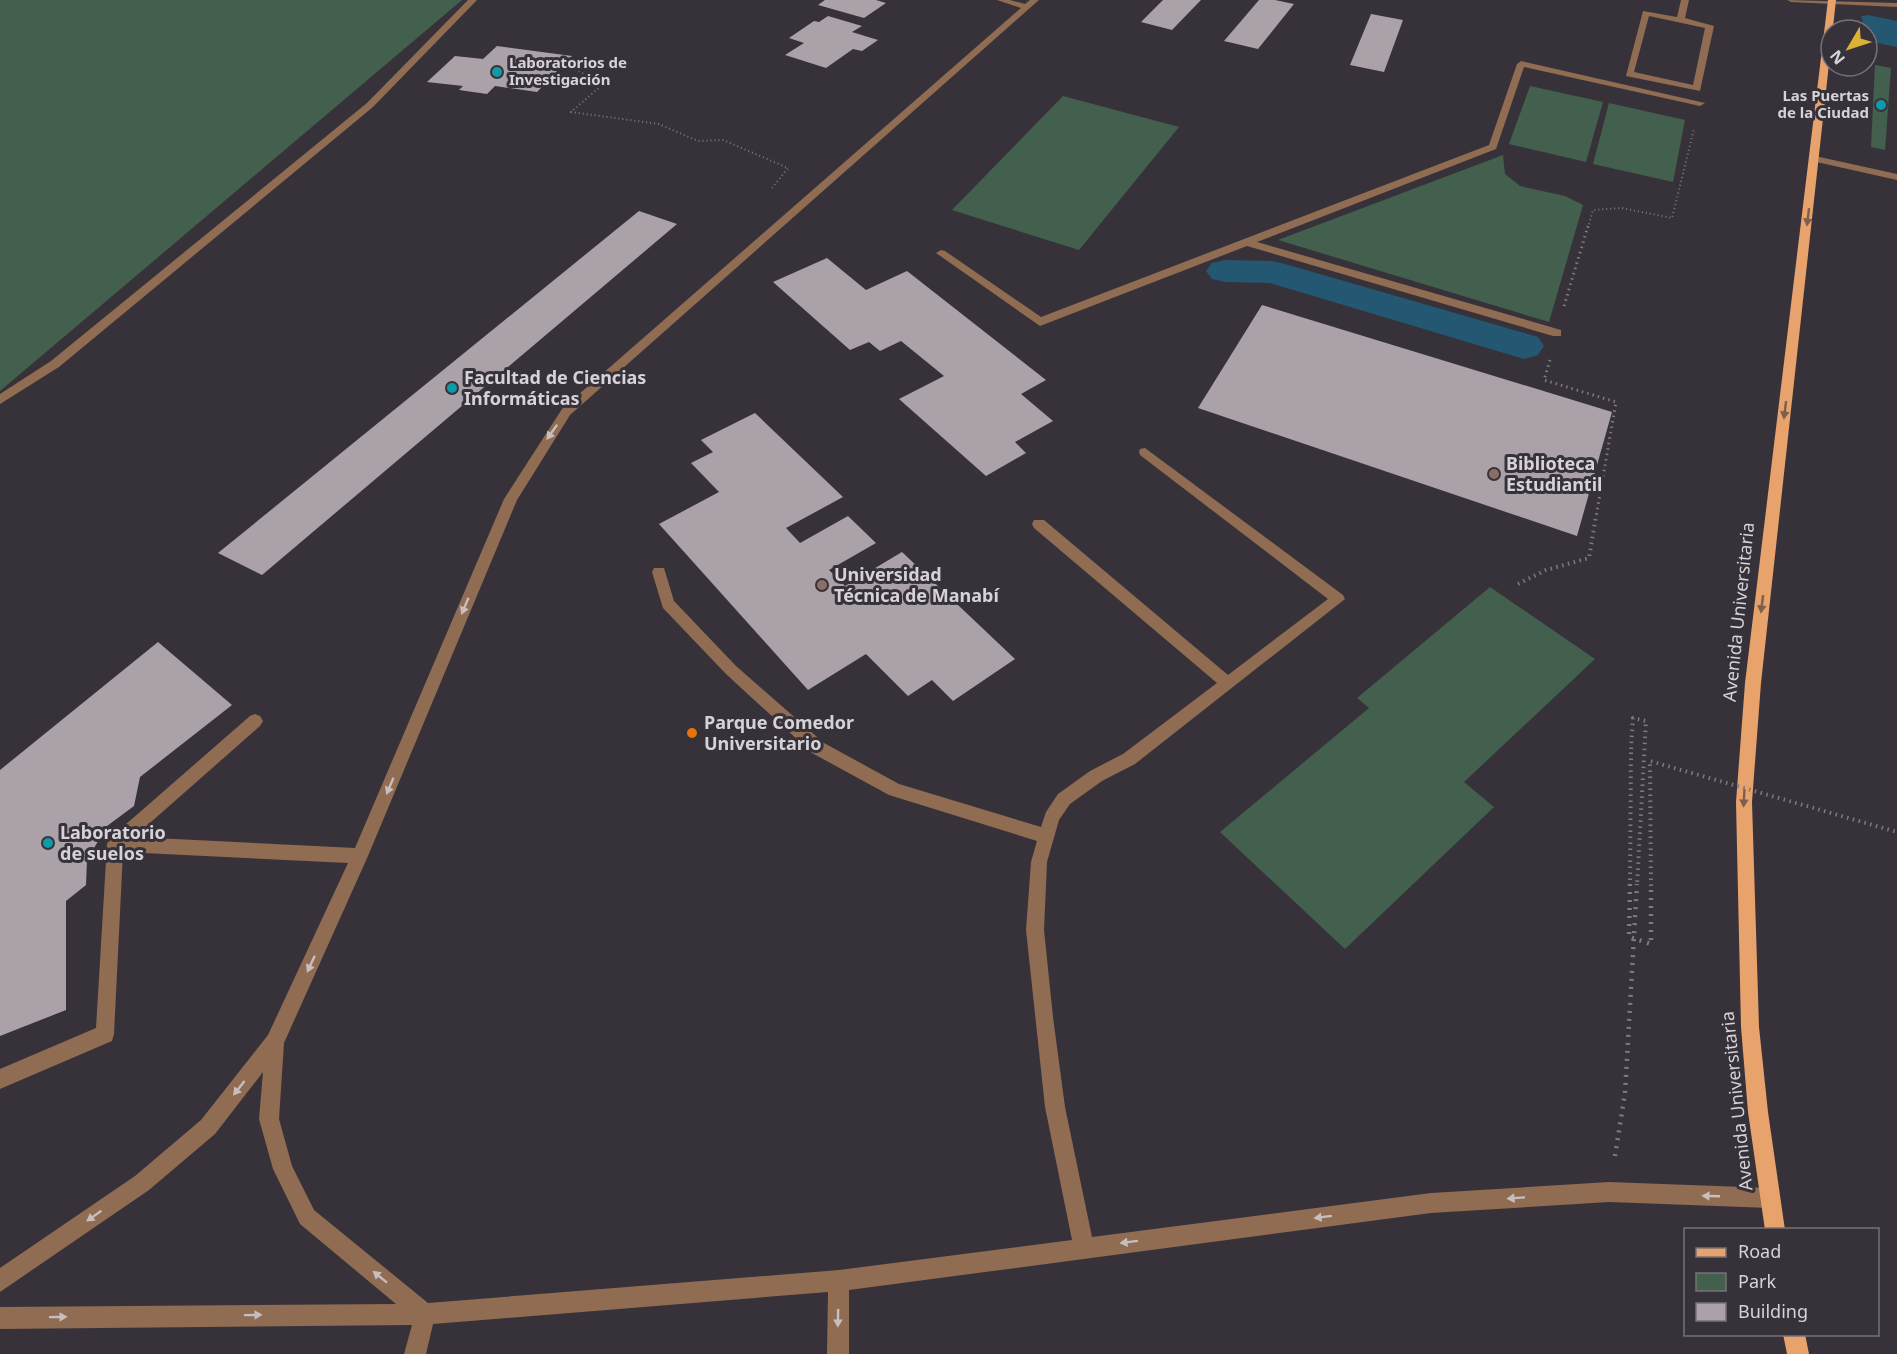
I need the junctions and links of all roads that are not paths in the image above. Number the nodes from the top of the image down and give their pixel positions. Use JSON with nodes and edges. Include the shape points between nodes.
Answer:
{"nodes":[{"id":1,"x":473,"y":0,"type":"edge"},
{"id":2,"x":1001,"y":0,"type":"edge"},
{"id":3,"x":1685,"y":0,"type":"edge"},
{"id":4,"x":1791,"y":0,"type":"edge"},
{"id":5,"x":1829,"y":1,"type":"edge"},
{"id":6,"x":1031,"y":3,"type":"edge"},
{"id":7,"x":1897,"y":5,"type":"edge"},
{"id":8,"x":1680,"y":20,"type":"junction"},
{"id":9,"x":1700,"y":103,"type":"road end"},
{"id":10,"x":1815,"y":159,"type":"junction"},
{"id":11,"x":1897,"y":177,"type":"edge"},
{"id":12,"x":1246,"y":242,"type":"junction"},
{"id":13,"x":941,"y":254,"type":"dead end"},
{"id":14,"x":1557,"y":333,"type":"road end"},
{"id":15,"x":0,"y":400,"type":"edge"},
{"id":16,"x":1145,"y":452,"type":"dead end"},
{"id":17,"x":1039,"y":524,"type":"dead end"},
{"id":18,"x":659,"y":572,"type":"dead end"},
{"id":19,"x":1228,"y":684,"type":"junction"},
{"id":20,"x":255,"y":721,"type":"dead end"},
{"id":21,"x":1045,"y":836,"type":"junction"},
{"id":22,"x":115,"y":844,"type":"junction"},
{"id":23,"x":360,"y":856,"type":"junction"},
{"id":24,"x":275,"y":1042,"type":"junction"},
{"id":25,"x":0,"y":1079,"type":"edge"},
{"id":26,"x":1770,"y":1198,"type":"junction"},
{"id":27,"x":1775,"y":1228,"type":"edge"},
{"id":28,"x":1084,"y":1248,"type":"junction"},
{"id":29,"x":0,"y":1281,"type":"edge"},
{"id":30,"x":839,"y":1281,"type":"junction"},
{"id":31,"x":425,"y":1314,"type":"junction"},
{"id":32,"x":0,"y":1318,"type":"edge"},
{"id":33,"x":1794,"y":1336,"type":"edge"},
{"id":34,"x":415,"y":1354,"type":"edge"},
{"id":35,"x":838,"y":1354,"type":"edge"},
{"id":36,"x":1798,"y":1354,"type":"edge"}],
"edges":[{"from":1,"to":15,"type":"street","via":[[370,105],[55,364]]},
{"from":2,"to":6,"type":"street"},
{"from":3,"to":8,"type":"street"},
{"from":4,"to":5,"type":"street"},
{"from":5,"to":7,"type":"street"},
{"from":5,"to":10,"type":"main road","name":"Avenida Universitaria"},
{"from":6,"to":23,"type":"street","one_way":true,"via":[[566,412],[510,499]]},
{"from":8,"to":8,"type":"street","via":[[1710,26],[1697,89],[1629,75],[1646,13]]},
{"from":9,"to":12,"type":"street","via":[[1521,64],[1492,147]]},
{"from":10,"to":11,"type":"street"},
{"from":10,"to":26,"type":"main road","name":"Avenida Universitaria","one_way":true,"via":[[1753,683],[1744,802],[1750,1027]]},
{"from":12,"to":13,"type":"street","via":[[1040,322]]},
{"from":12,"to":14,"type":"street"},
{"from":16,"to":19,"type":"street","via":[[1338,599]]},
{"from":17,"to":19,"type":"street"},
{"from":18,"to":21,"type":"street","via":[[668,604],[731,670],[818,748],[895,790]]},
{"from":19,"to":21,"type":"street","via":[[1129,759],[1096,776],[1064,800]]},
{"from":20,"to":22,"type":"street"},
{"from":21,"to":28,"type":"street","via":[[1039,862],[1035,930],[1055,1107]]},
{"from":22,"to":23,"type":"street"},
{"from":22,"to":25,"type":"street","via":[[105,1034]]},
{"from":23,"to":24,"type":"street","one_way":true},
{"from":24,"to":29,"type":"street","one_way":true,"via":[[208,1127],[142,1184]]},
{"from":31,"to":24,"type":"street","one_way":true,"via":[[307,1217],[283,1169],[269,1119]]},
{"from":26,"to":27,"type":"main road","name":"Avenida Universitaria"},
{"from":26,"to":28,"type":"street","one_way":true,"via":[[1609,1192],[1431,1203]]},
{"from":28,"to":30,"type":"street"},
{"from":30,"to":31,"type":"street"},
{"from":30,"to":35,"type":"street","one_way":true},
{"from":32,"to":31,"type":"street","one_way":true},
{"from":31,"to":34,"type":"street"},
{"from":33,"to":36,"type":"main road"}]}
